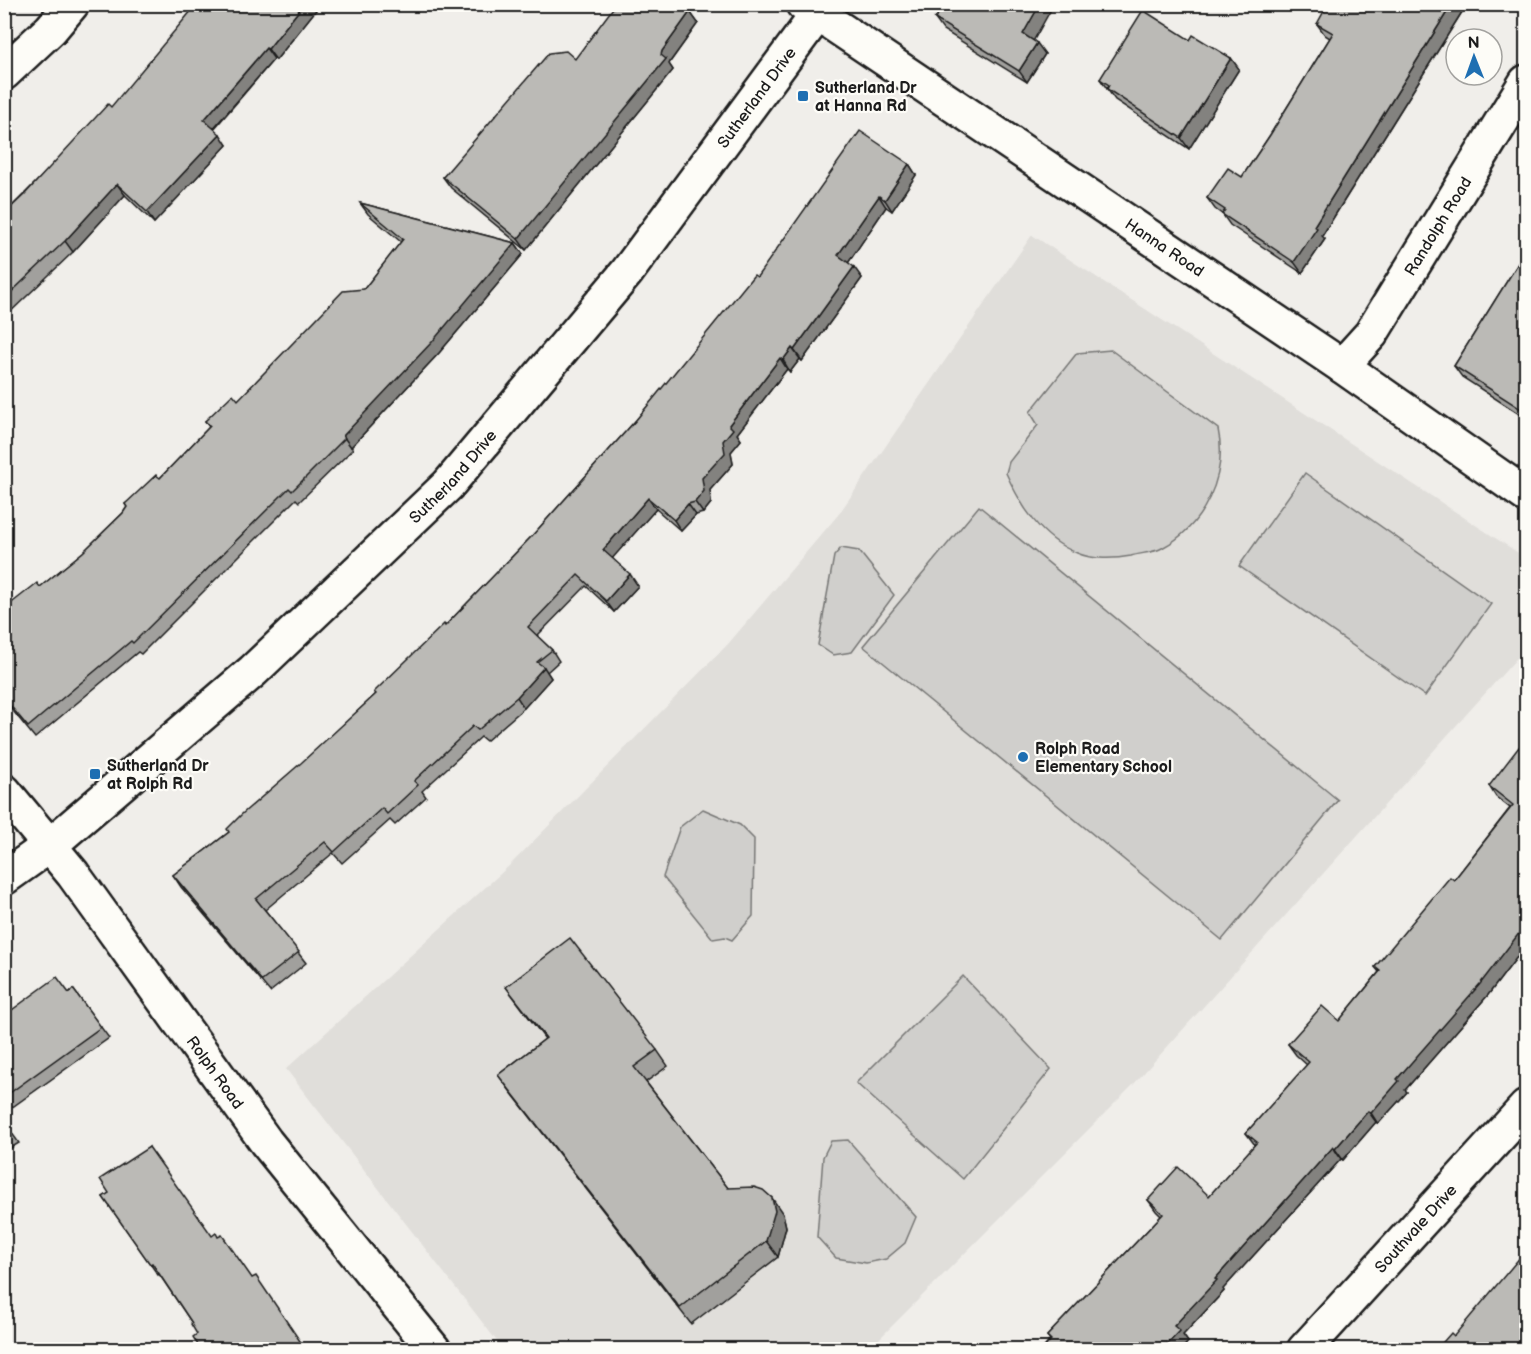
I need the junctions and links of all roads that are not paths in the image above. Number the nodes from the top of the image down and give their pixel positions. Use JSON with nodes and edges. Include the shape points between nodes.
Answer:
{"nodes":[{"id":1,"x":72,"y":4,"type":"edge"},
{"id":2,"x":815,"y":8,"type":"edge"},
{"id":3,"x":4,"y":73,"type":"edge"},
{"id":4,"x":1527,"y":82,"type":"edge"},
{"id":5,"x":1342,"y":366,"type":"junction"},
{"id":6,"x":1527,"y":495,"type":"edge"},
{"id":7,"x":4,"y":791,"type":"edge"},
{"id":8,"x":49,"y":846,"type":"junction"},
{"id":9,"x":4,"y":878,"type":"edge"},
{"id":10,"x":1527,"y":1107,"type":"edge"},
{"id":11,"x":434,"y":1350,"type":"edge"},
{"id":12,"x":1304,"y":1350,"type":"edge"}],
"edges":[{"from":1,"to":3,"type":"street"},
{"from":2,"to":5,"type":"street","name":"Hanna Road"},
{"from":2,"to":8,"type":"street","name":"Sutherland Drive","via":[[627,272],[448,485],[253,671]]},
{"from":4,"to":5,"type":"street","name":"Randolph Road","via":[[1371,334]]},
{"from":5,"to":6,"type":"street","name":"Hanna Road"},
{"from":7,"to":8,"type":"street","name":"Rolph Road"},
{"from":8,"to":9,"type":"street","name":"Sutherland Drive"},
{"from":8,"to":11,"type":"street","name":"Rolph Road","via":[[266,1142]]},
{"from":10,"to":12,"type":"street","name":"Southvale Drive"}]}
